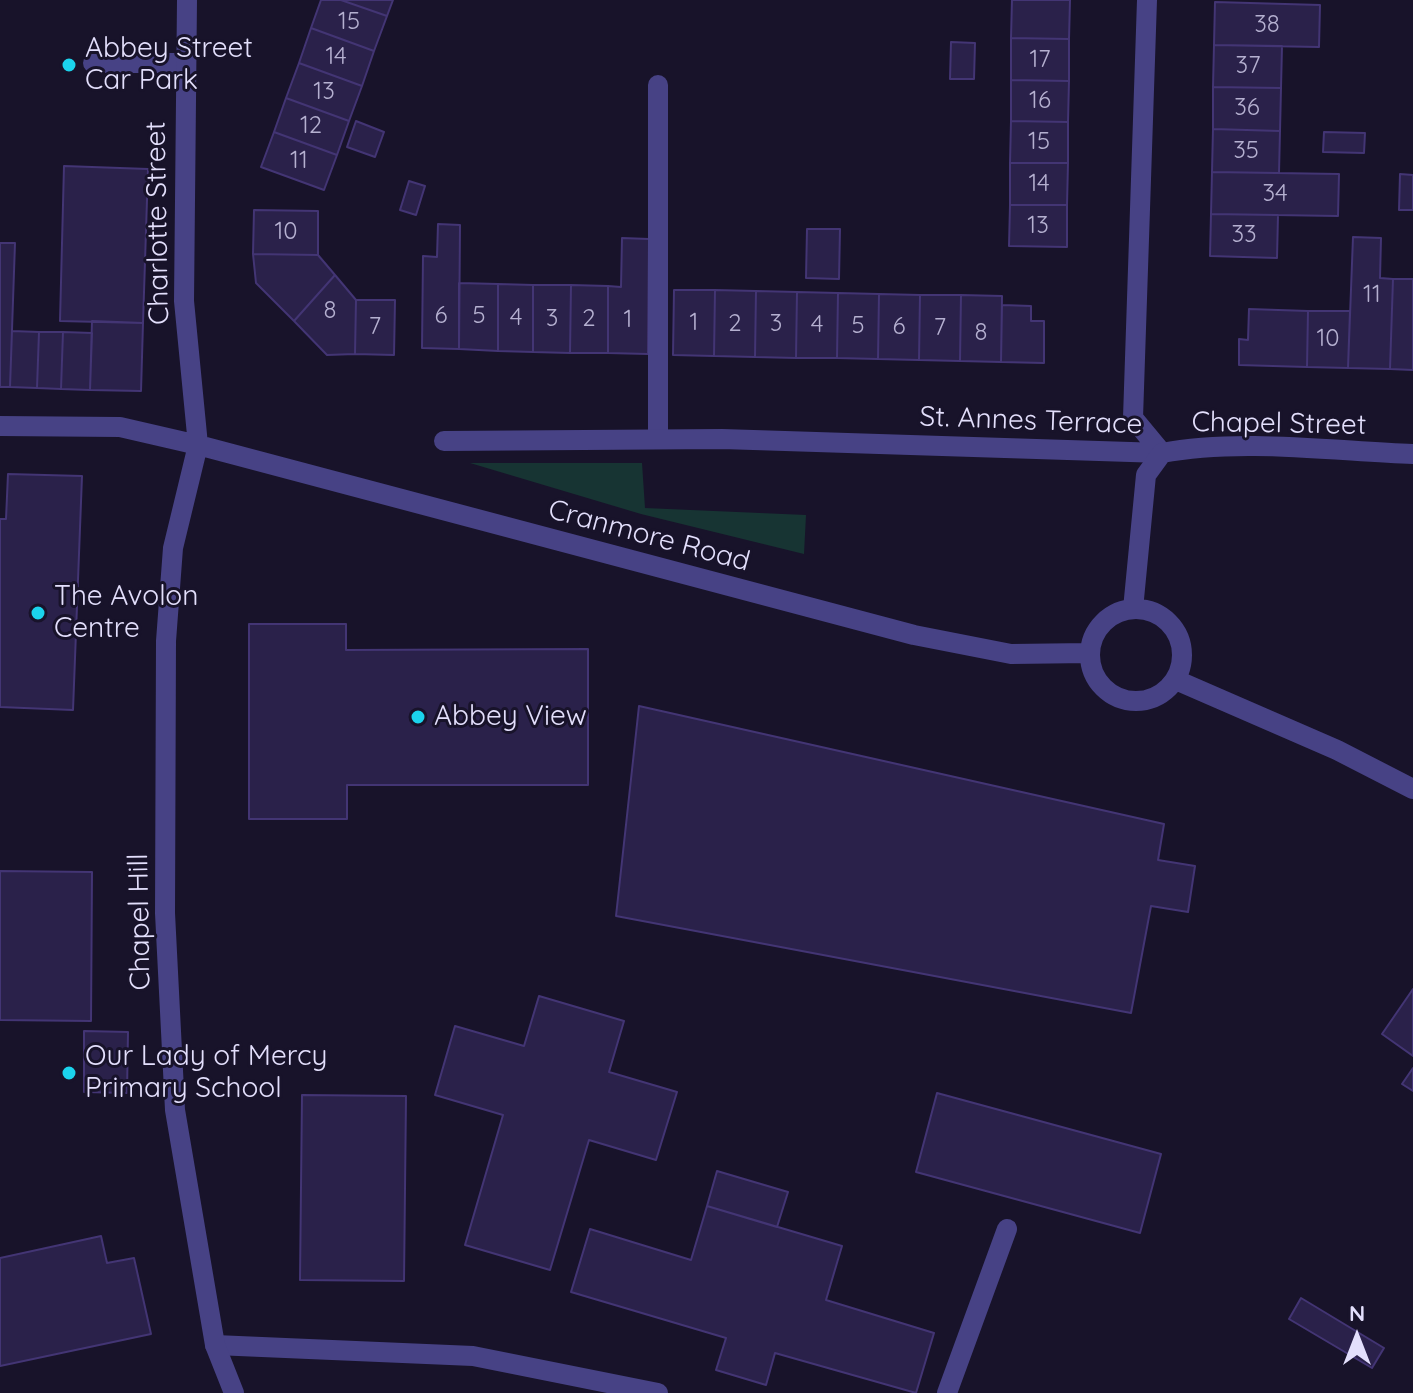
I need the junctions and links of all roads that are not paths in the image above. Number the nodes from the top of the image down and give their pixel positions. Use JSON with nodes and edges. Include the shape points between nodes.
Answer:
{"nodes":[{"id":1,"x":187,"y":0,"type":"edge"},
{"id":2,"x":203,"y":0,"type":"edge"},
{"id":3,"x":1147,"y":0,"type":"edge"},
{"id":4,"x":186,"y":23,"type":"junction"},
{"id":5,"x":93,"y":63,"type":"dead end"},
{"id":6,"x":185,"y":63,"type":"junction"},
{"id":7,"x":658,"y":85,"type":"dead end"},
{"id":8,"x":0,"y":426,"type":"edge"},
{"id":9,"x":658,"y":439,"type":"junction"},
{"id":10,"x":444,"y":441,"type":"dead end"},
{"id":11,"x":198,"y":445,"type":"junction"},
{"id":12,"x":1162,"y":453,"type":"junction"},
{"id":13,"x":1413,"y":454,"type":"edge"},
{"id":14,"x":1133,"y":609,"type":"junction"},
{"id":15,"x":1089,"y":653,"type":"junction"},
{"id":16,"x":1176,"y":680,"type":"junction"},
{"id":17,"x":1413,"y":789,"type":"edge"},
{"id":18,"x":1007,"y":1229,"type":"dead end"},
{"id":19,"x":215,"y":1345,"type":"junction"},
{"id":20,"x":234,"y":1393,"type":"edge"},
{"id":21,"x":658,"y":1393,"type":"edge"},
{"id":22,"x":947,"y":1393,"type":"edge"}],
"edges":[{"from":1,"to":4,"type":"street","name":"Charlotte Street"},
{"from":2,"to":4,"type":"street"},
{"from":3,"to":12,"type":"street","name":"St. Annes Terrace","via":[[1133,418]]},
{"from":4,"to":6,"type":"street","name":"Charlotte Street"},
{"from":5,"to":6,"type":"street"},
{"from":6,"to":11,"type":"street","name":"Charlotte Street","via":[[184,301]]},
{"from":7,"to":9,"type":"street"},
{"from":8,"to":11,"type":"street","via":[[120,427]]},
{"from":9,"to":10,"type":"street","name":"St. Annes Terrace"},
{"from":9,"to":12,"type":"street","name":"St. Annes Terrace"},
{"from":11,"to":15,"type":"street","name":"Cranmore Road","via":[[914,635],[1011,654]]},
{"from":11,"to":19,"type":"street","name":"Chapel Hill","via":[[172,564],[166,641],[165,913],[175,1110]]},
{"from":12,"to":13,"type":"street","name":"Chapel Street","via":[[1238,448]]},
{"from":12,"to":14,"type":"street","name":"Chapel Street","via":[[1146,475]]},
{"from":14,"to":15,"type":"street","via":[[1117,612],[1100,626]]},
{"from":14,"to":16,"type":"street","via":[[1159,615],[1177,634],[1182,649]]},
{"from":15,"to":16,"type":"street","via":[[1098,683],[1128,701],[1159,696]]},
{"from":16,"to":17,"type":"street"},
{"from":18,"to":22,"type":"street"},
{"from":19,"to":20,"type":"street","name":"Chapel Hill"},
{"from":19,"to":21,"type":"street","via":[[473,1356]]}]}
